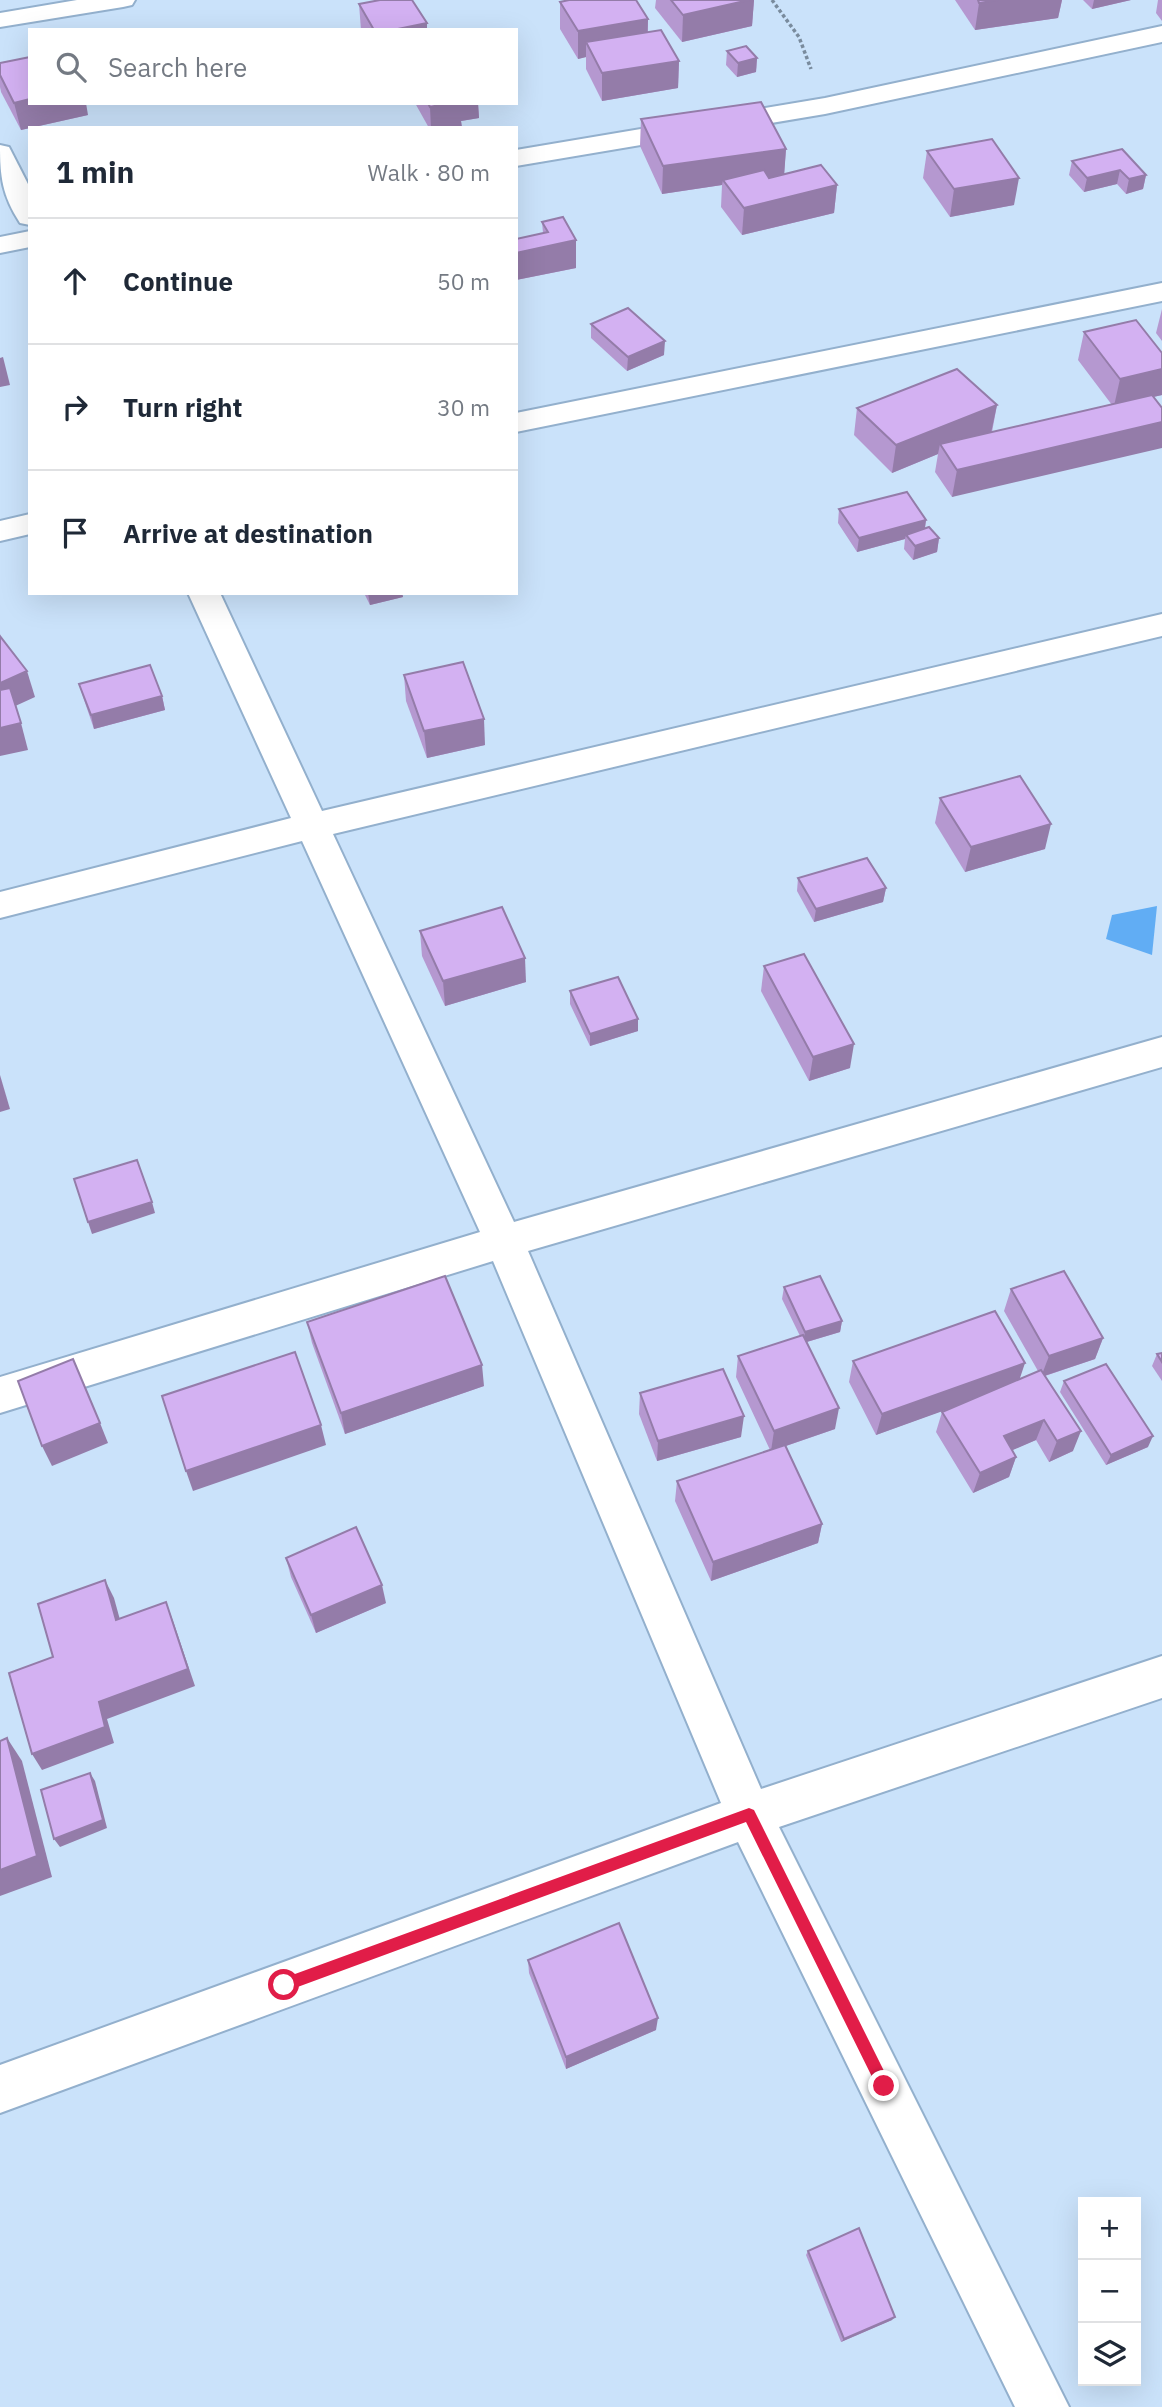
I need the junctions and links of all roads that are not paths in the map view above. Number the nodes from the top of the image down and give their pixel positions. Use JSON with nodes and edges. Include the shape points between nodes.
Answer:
{"nodes":[{"id":1,"x":123,"y":0,"type":"edge"},
{"id":2,"x":0,"y":20,"type":"edge"},
{"id":3,"x":1162,"y":34,"type":"edge"},
{"id":4,"x":0,"y":153,"type":"edge"},
{"id":5,"x":518,"y":158,"type":"edge"},
{"id":6,"x":28,"y":213,"type":"edge"},
{"id":7,"x":28,"y":239,"type":"edge"},
{"id":8,"x":0,"y":245,"type":"edge"},
{"id":9,"x":1162,"y":292,"type":"edge"},
{"id":10,"x":518,"y":423,"type":"edge"},
{"id":11,"x":28,"y":524,"type":"edge"},
{"id":12,"x":0,"y":531,"type":"edge"},
{"id":13,"x":205,"y":595,"type":"edge"},
{"id":14,"x":1162,"y":625,"type":"edge"},
{"id":15,"x":312,"y":826,"type":"junction"},
{"id":16,"x":0,"y":905,"type":"edge"},
{"id":17,"x":1162,"y":1052,"type":"edge"},
{"id":18,"x":504,"y":1241,"type":"junction"},
{"id":19,"x":0,"y":1395,"type":"edge"},
{"id":20,"x":1162,"y":1677,"type":"edge"},
{"id":21,"x":749,"y":1815,"type":"junction"},
{"id":22,"x":0,"y":2090,"type":"edge"},
{"id":23,"x":1043,"y":2407,"type":"edge"}],
"edges":[{"from":1,"to":2,"type":"street"},
{"from":3,"to":5,"type":"street","via":[[825,106]]},
{"from":4,"to":6,"type":"street"},
{"from":7,"to":8,"type":"street"},
{"from":9,"to":10,"type":"street"},
{"from":11,"to":12,"type":"street"},
{"from":13,"to":15,"type":"street"},
{"from":14,"to":15,"type":"street"},
{"from":15,"to":16,"type":"street"},
{"from":15,"to":18,"type":"street"},
{"from":17,"to":18,"type":"street"},
{"from":18,"to":19,"type":"street"},
{"from":18,"to":21,"type":"street"},
{"from":20,"to":21,"type":"street"},
{"from":21,"to":22,"type":"street"},
{"from":21,"to":23,"type":"street"}]}
